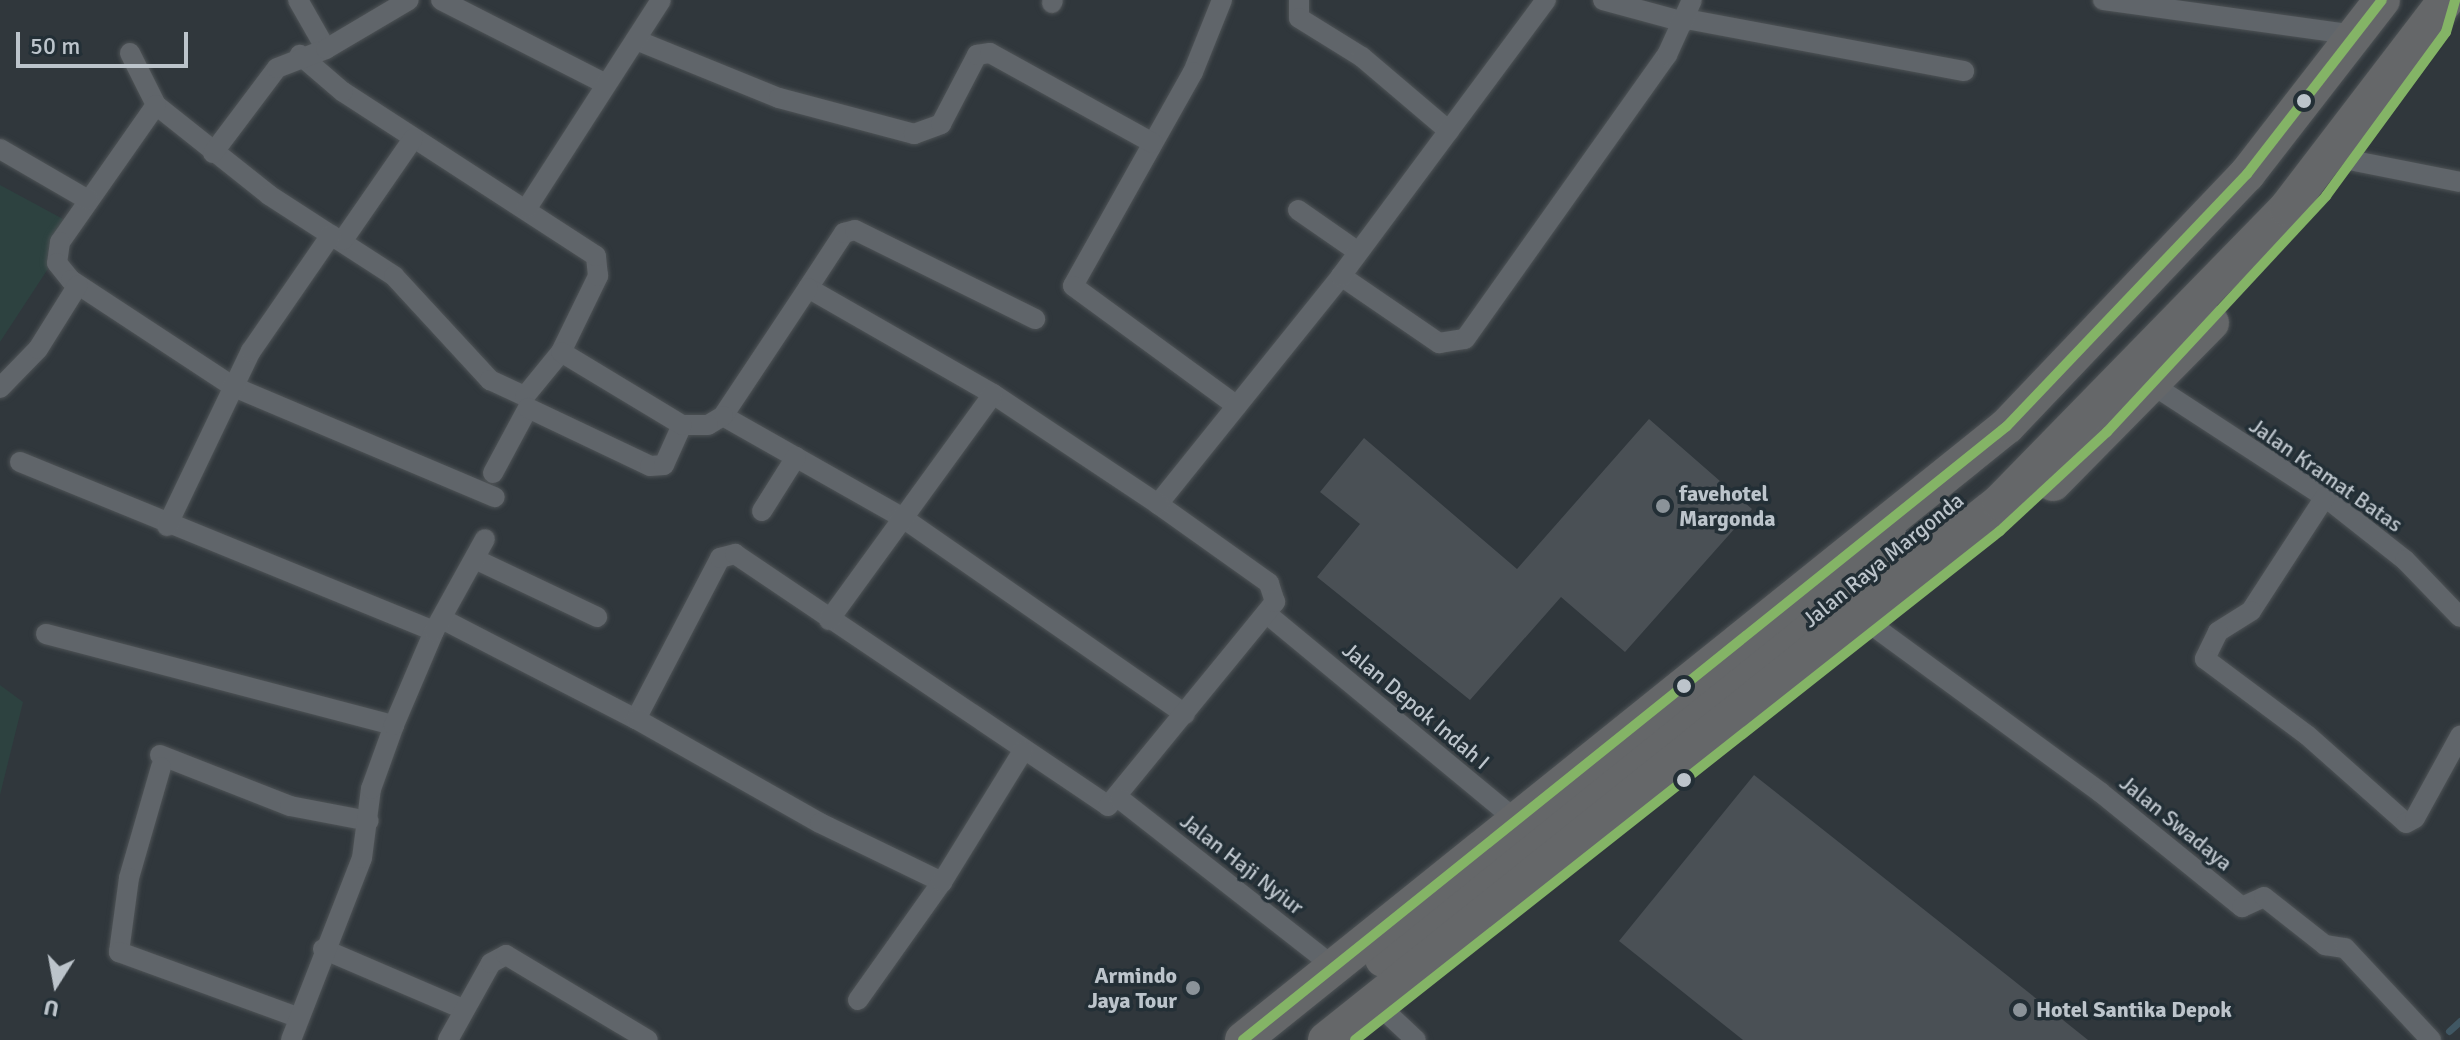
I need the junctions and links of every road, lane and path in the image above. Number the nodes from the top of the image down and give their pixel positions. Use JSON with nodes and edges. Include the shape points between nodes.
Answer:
{"nodes":[{"id":1,"x":298,"y":0,"type":"edge"},
{"id":2,"x":409,"y":0,"type":"edge"},
{"id":3,"x":441,"y":0,"type":"edge"},
{"id":4,"x":661,"y":0,"type":"edge"},
{"id":5,"x":1222,"y":0,"type":"edge"},
{"id":6,"x":1299,"y":0,"type":"edge"},
{"id":7,"x":1546,"y":0,"type":"edge"},
{"id":8,"x":1603,"y":0,"type":"edge"},
{"id":9,"x":2103,"y":0,"type":"edge"},
{"id":10,"x":2382,"y":0,"type":"edge"},
{"id":11,"x":2408,"y":0,"type":"edge"},
{"id":12,"x":2446,"y":0,"type":"edge"},
{"id":13,"x":2455,"y":0,"type":"edge"},
{"id":14,"x":2130,"y":2,"type":"edge"},
{"id":15,"x":1687,"y":14,"type":"edge"},
{"id":16,"x":636,"y":40,"type":"junction"},
{"id":17,"x":2366,"y":41,"type":"junction"},
{"id":18,"x":326,"y":49,"type":"junction"},
{"id":19,"x":130,"y":53,"type":"dead end"},
{"id":20,"x":300,"y":55,"type":"junction"},
{"id":21,"x":1964,"y":71,"type":"dead end"},
{"id":22,"x":606,"y":84,"type":"junction"},
{"id":23,"x":156,"y":105,"type":"junction"},
{"id":24,"x":1449,"y":131,"type":"junction"},
{"id":25,"x":413,"y":139,"type":"junction"},
{"id":26,"x":1153,"y":143,"type":"junction"},
{"id":27,"x":0,"y":149,"type":"edge"},
{"id":28,"x":213,"y":153,"type":"junction"},
{"id":29,"x":2354,"y":161,"type":"junction"},
{"id":30,"x":2460,"y":182,"type":"edge"},
{"id":31,"x":88,"y":200,"type":"junction"},
{"id":32,"x":527,"y":208,"type":"junction"},
{"id":33,"x":1298,"y":210,"type":"dead end"},
{"id":34,"x":337,"y":237,"type":"junction"},
{"id":35,"x":1357,"y":251,"type":"junction"},
{"id":36,"x":2244,"y":272,"type":"junction"},
{"id":37,"x":1341,"y":276,"type":"junction"},
{"id":38,"x":78,"y":285,"type":"junction"},
{"id":39,"x":808,"y":288,"type":"junction"},
{"id":40,"x":1035,"y":319,"type":"dead end"},
{"id":41,"x":561,"y":352,"type":"junction"},
{"id":42,"x":2153,"y":385,"type":"junction"},
{"id":43,"x":234,"y":387,"type":"junction"},
{"id":44,"x":0,"y":388,"type":"edge"},
{"id":45,"x":993,"y":394,"type":"junction"},
{"id":46,"x":1237,"y":406,"type":"junction"},
{"id":47,"x":723,"y":416,"type":"junction"},
{"id":48,"x":682,"y":425,"type":"junction"},
{"id":49,"x":796,"y":457,"type":"junction"},
{"id":50,"x":20,"y":462,"type":"dead end"},
{"id":51,"x":493,"y":473,"type":"dead end"},
{"id":52,"x":1989,"y":491,"type":"junction"},
{"id":53,"x":495,"y":497,"type":"dead end"},
{"id":54,"x":2325,"y":497,"type":"junction"},
{"id":55,"x":1158,"y":504,"type":"junction"},
{"id":56,"x":762,"y":511,"type":"dead end"},
{"id":57,"x":900,"y":516,"type":"junction"},
{"id":58,"x":167,"y":526,"type":"junction"},
{"id":59,"x":485,"y":539,"type":"dead end"},
{"id":60,"x":477,"y":560,"type":"junction"},
{"id":61,"x":1267,"y":614,"type":"junction"},
{"id":62,"x":597,"y":617,"type":"dead end"},
{"id":63,"x":2460,"y":617,"type":"edge"},
{"id":64,"x":829,"y":620,"type":"junction"},
{"id":65,"x":439,"y":625,"type":"junction"},
{"id":66,"x":1876,"y":628,"type":"junction"},
{"id":67,"x":46,"y":634,"type":"dead end"},
{"id":68,"x":1185,"y":714,"type":"junction"},
{"id":69,"x":636,"y":719,"type":"junction"},
{"id":70,"x":394,"y":725,"type":"junction"},
{"id":71,"x":2460,"y":736,"type":"edge"},
{"id":72,"x":1023,"y":751,"type":"junction"},
{"id":73,"x":2453,"y":760,"type":"edge"},
{"id":74,"x":1120,"y":799,"type":"junction"},
{"id":75,"x":369,"y":821,"type":"junction"},
{"id":76,"x":1524,"y":827,"type":"junction"},
{"id":77,"x":942,"y":882,"type":"junction"},
{"id":78,"x":323,"y":949,"type":"junction"},
{"id":79,"x":858,"y":1000,"type":"dead end"},
{"id":80,"x":463,"y":1009,"type":"junction"},
{"id":81,"x":1353,"y":1014,"type":"edge"},
{"id":82,"x":299,"y":1018,"type":"junction"},
{"id":83,"x":291,"y":1040,"type":"edge"},
{"id":84,"x":448,"y":1040,"type":"edge"},
{"id":85,"x":648,"y":1040,"type":"edge"},
{"id":86,"x":1243,"y":1040,"type":"edge"},
{"id":87,"x":1281,"y":1040,"type":"edge"},
{"id":88,"x":1416,"y":1040,"type":"edge"},
{"id":89,"x":2431,"y":1040,"type":"edge"}],
"edges":[{"from":1,"to":18,"type":"street"},
{"from":2,"to":18,"type":"street"},
{"from":3,"to":22,"type":"street"},
{"from":4,"to":16,"type":"street"},
{"from":5,"to":26,"type":"street","via":[[1193,72]]},
{"from":6,"to":24,"type":"street","via":[[1299,18],[1362,57]]},
{"from":7,"to":24,"type":"street"},
{"from":8,"to":15,"type":"street"},
{"from":9,"to":14,"type":"street"},
{"from":10,"to":17,"type":"highway","name":"Jalan Raya Margonda"},
{"from":11,"to":17,"type":"highway","name":"Jalan Raya Margonda"},
{"from":12,"to":36,"type":"highway","name":"Jalan Raya Margonda"},
{"from":13,"to":29,"type":"highway","name":"Jalan Raya Margonda","via":[[2446,32]]},
{"from":14,"to":17,"type":"street"},
{"from":15,"to":21,"type":"street"},
{"from":15,"to":37,"type":"street","via":[[1465,339],[1439,343]]},
{"from":16,"to":22,"type":"street"},
{"from":16,"to":26,"type":"street","via":[[779,98],[914,134],[941,124],[977,55],[990,53]]},
{"from":17,"to":52,"type":"highway","name":"Jalan Raya Margonda","via":[[2255,182]]},
{"from":18,"to":20,"type":"street"},
{"from":19,"to":23,"type":"street"},
{"from":20,"to":25,"type":"street"},
{"from":20,"to":28,"type":"street","via":[[277,68]]},
{"from":22,"to":32,"type":"street"},
{"from":23,"to":28,"type":"street"},
{"from":23,"to":31,"type":"street"},
{"from":24,"to":35,"type":"street"},
{"from":25,"to":32,"type":"street"},
{"from":25,"to":34,"type":"street"},
{"from":26,"to":46,"type":"street","via":[[1073,286]]},
{"from":27,"to":31,"type":"street"},
{"from":28,"to":34,"type":"street"},
{"from":29,"to":30,"type":"street"},
{"from":29,"to":36,"type":"highway","name":"Jalan Raya Margonda"},
{"from":31,"to":38,"type":"street","via":[[60,242],[57,263]]},
{"from":32,"to":41,"type":"street","via":[[600,263]]},
{"from":33,"to":35,"type":"street"},
{"from":34,"to":41,"type":"street","via":[[401,282],[490,380],[525,396]]},
{"from":34,"to":43,"type":"street","via":[[251,351]]},
{"from":35,"to":37,"type":"street"},
{"from":36,"to":42,"type":"highway","name":"Jalan Raya Margonda"},
{"from":36,"to":52,"type":"highway","name":"Jalan Raya Margonda"},
{"from":37,"to":46,"type":"street"},
{"from":38,"to":43,"type":"street"},
{"from":38,"to":44,"type":"street","via":[[38,349]]},
{"from":39,"to":40,"type":"street","via":[[844,233],[855,230]]},
{"from":39,"to":45,"type":"street"},
{"from":39,"to":47,"type":"street"},
{"from":41,"to":48,"type":"street"},
{"from":42,"to":52,"type":"highway","name":"Jalan Raya Margonda"},
{"from":42,"to":54,"type":"street","name":"Jalan Kramat Batas"},
{"from":43,"to":53,"type":"street"},
{"from":43,"to":58,"type":"street"},
{"from":45,"to":55,"type":"street"},
{"from":45,"to":57,"type":"street"},
{"from":46,"to":55,"type":"street"},
{"from":47,"to":48,"type":"street","via":[[695,428]]},
{"from":47,"to":49,"type":"street"},
{"from":48,"to":51,"type":"street","via":[[664,465],[650,466],[528,408]]},
{"from":49,"to":56,"type":"street"},
{"from":49,"to":57,"type":"street"},
{"from":50,"to":58,"type":"street"},
{"from":52,"to":66,"type":"highway","name":"Jalan Raya Margonda"},
{"from":52,"to":76,"type":"highway","name":"Jalan Raya Margonda"},
{"from":52,"to":81,"type":"highway","name":"Jalan Raya Margonda"},
{"from":54,"to":63,"type":"street","name":"Jalan Kramat Batas","via":[[2405,560]]},
{"from":54,"to":73,"type":"street","via":[[2251,611],[2218,632],[2204,658],[2307,735],[2406,823],[2415,818]]},
{"from":55,"to":61,"type":"street","via":[[1269,583],[1275,602]]},
{"from":57,"to":64,"type":"street"},
{"from":57,"to":68,"type":"street"},
{"from":58,"to":65,"type":"street"},
{"from":59,"to":60,"type":"street"},
{"from":60,"to":62,"type":"street"},
{"from":60,"to":65,"type":"street"},
{"from":61,"to":68,"type":"street"},
{"from":61,"to":76,"type":"street","name":"Jalan Depok Indah I"},
{"from":64,"to":69,"type":"street","via":[[743,557],[720,558]]},
{"from":64,"to":72,"type":"street"},
{"from":65,"to":69,"type":"street"},
{"from":65,"to":70,"type":"street"},
{"from":66,"to":81,"type":"highway","name":"Jalan Raya Margonda"},
{"from":66,"to":89,"type":"street","name":"Jalan Swadaya","via":[[2100,792],[2242,907],[2264,897],[2325,945],[2345,948]]},
{"from":67,"to":70,"type":"street"},
{"from":68,"to":74,"type":"street"},
{"from":69,"to":77,"type":"street","via":[[820,823]]},
{"from":70,"to":75,"type":"street","via":[[371,789]]},
{"from":71,"to":73,"type":"street"},
{"from":72,"to":74,"type":"street","via":[[1102,804]]},
{"from":72,"to":77,"type":"street"},
{"from":74,"to":81,"type":"street","name":"Jalan Haji Nyiur"},
{"from":75,"to":78,"type":"street","via":[[362,858]]},
{"from":75,"to":82,"type":"street","via":[[290,806],[161,761],[129,878],[119,952]]},
{"from":76,"to":81,"type":"highway","name":"Jalan Raya Margonda"},
{"from":77,"to":79,"type":"street"},
{"from":78,"to":80,"type":"street"},
{"from":78,"to":82,"type":"street"},
{"from":80,"to":84,"type":"street"},
{"from":80,"to":85,"type":"street","via":[[491,963],[506,955]]},
{"from":81,"to":86,"type":"highway","name":"Jalan Raya Margonda"},
{"from":81,"to":87,"type":"highway","name":"Jalan Raya Margonda"},
{"from":81,"to":88,"type":"street","name":"Jalan Haji Nyiur"},
{"from":82,"to":83,"type":"street"}]}
